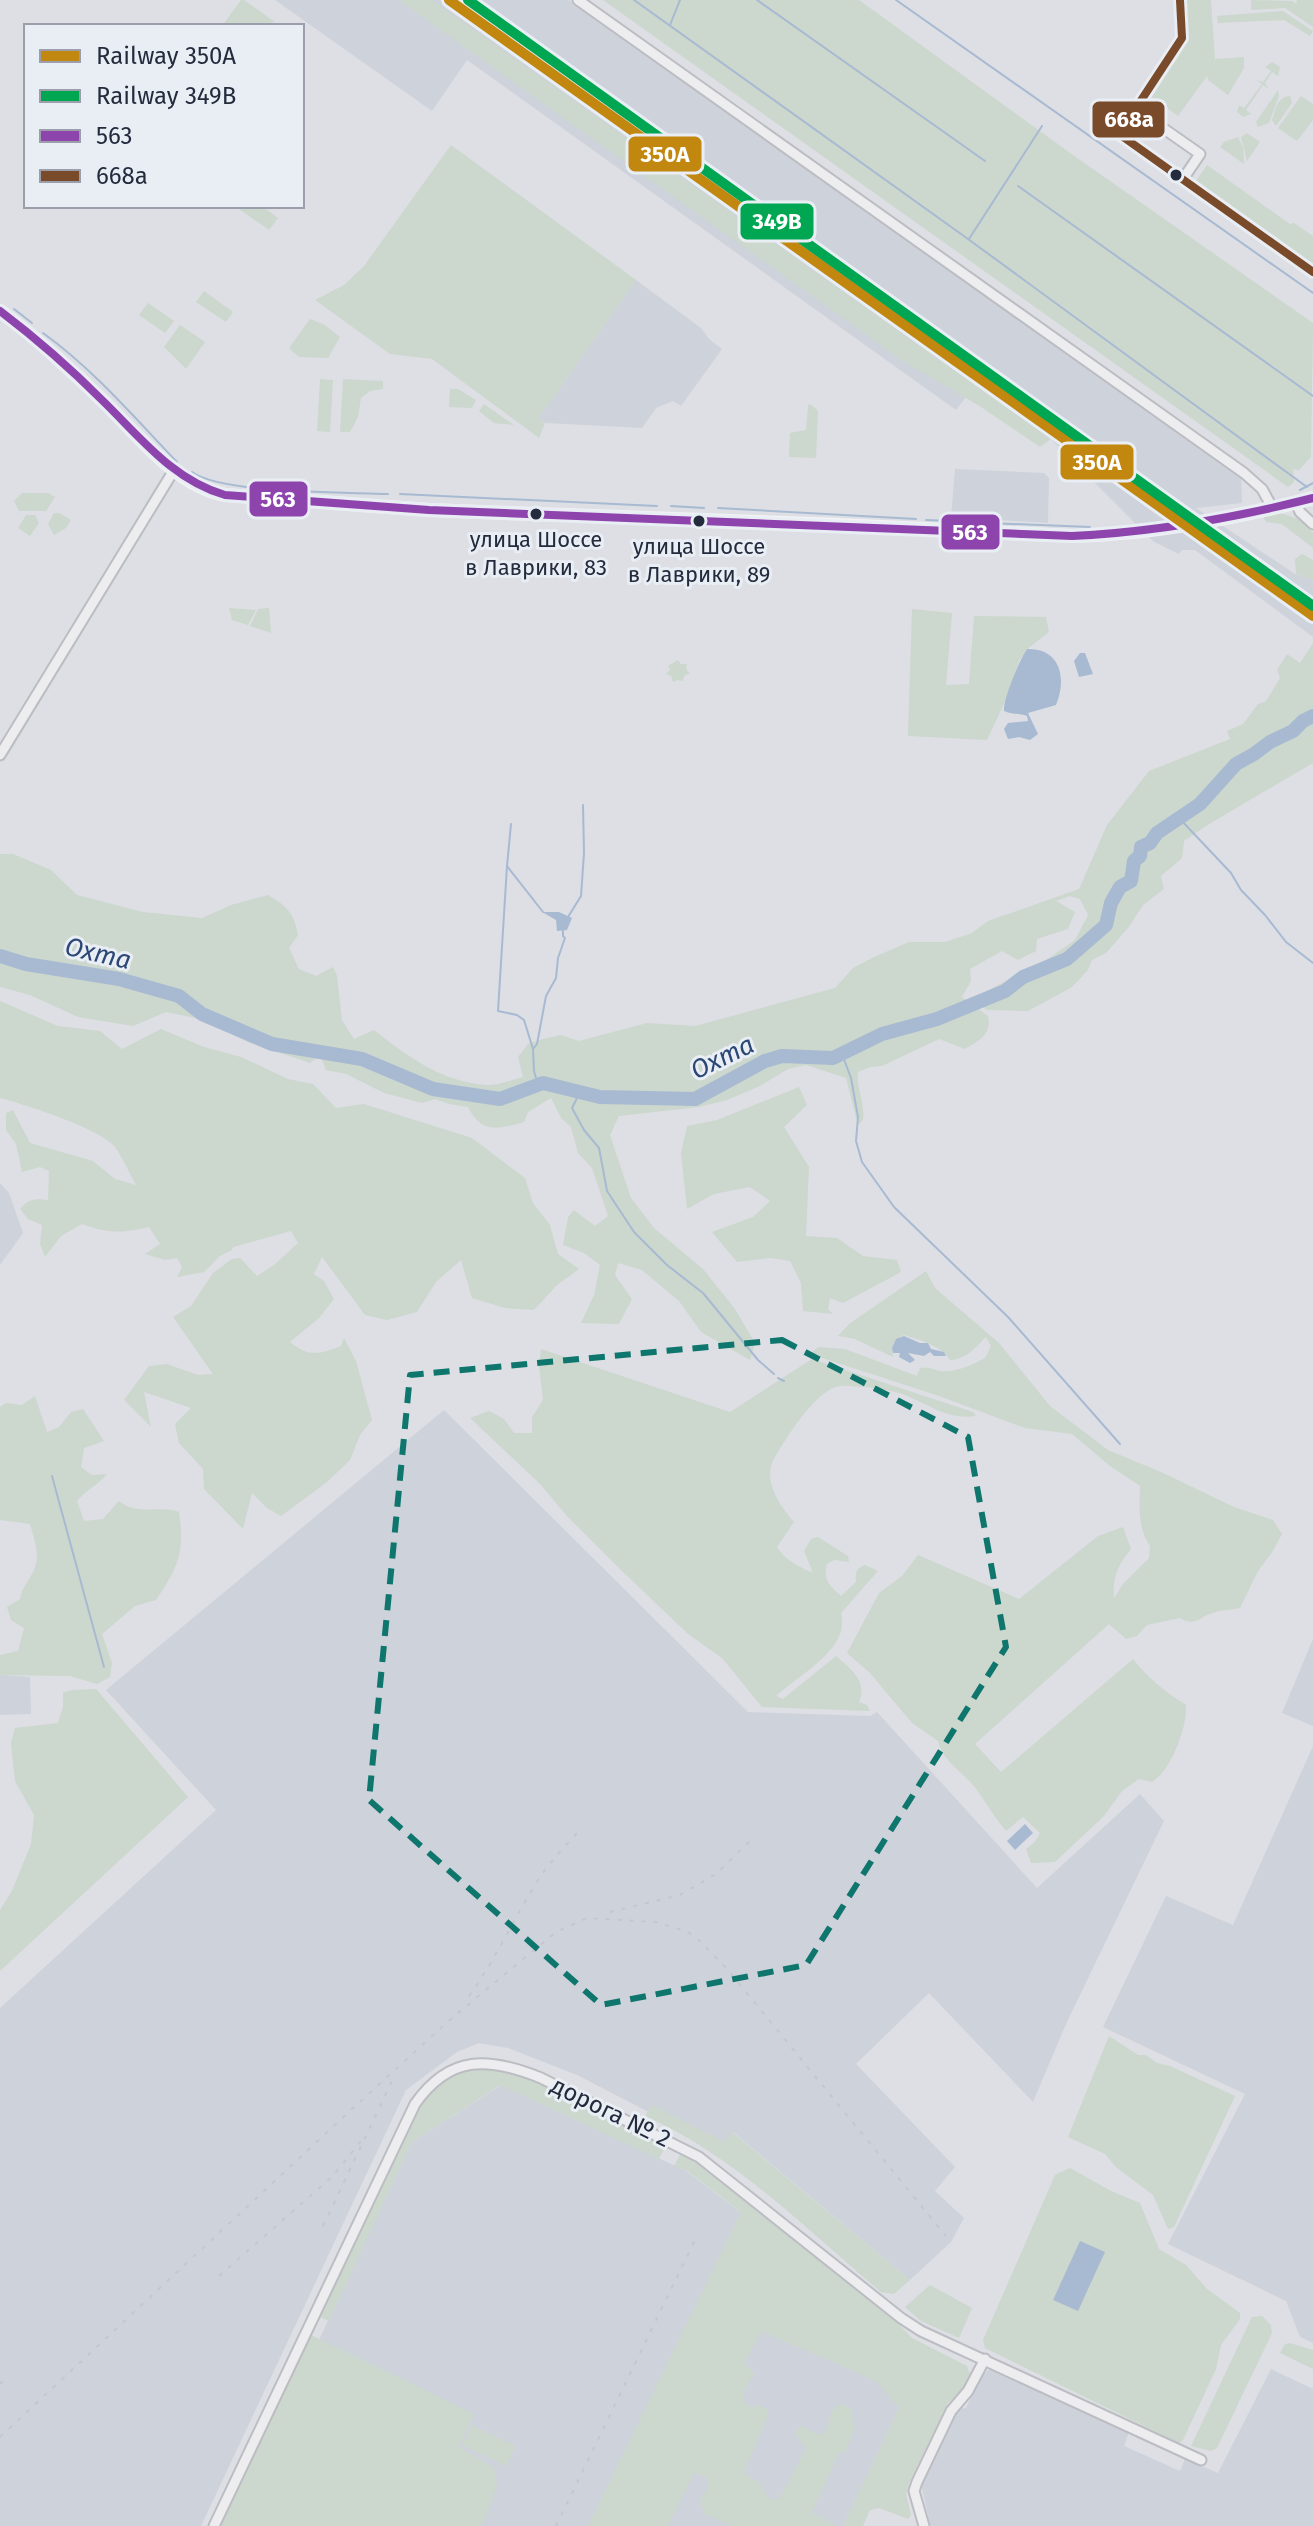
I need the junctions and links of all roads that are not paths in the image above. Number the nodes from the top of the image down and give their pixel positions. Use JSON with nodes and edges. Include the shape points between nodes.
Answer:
{"nodes":[{"id":1,"x":578,"y":0,"type":"edge"},
{"id":2,"x":1180,"y":0,"type":"edge"},
{"id":3,"x":1137,"y":110,"type":"junction"},
{"id":4,"x":1183,"y":179,"type":"junction"},
{"id":5,"x":1313,"y":272,"type":"edge"},
{"id":6,"x":0,"y":311,"type":"edge"},
{"id":7,"x":174,"y":470,"type":"junction"},
{"id":8,"x":1313,"y":498,"type":"edge"},
{"id":9,"x":1296,"y":503,"type":"junction"},
{"id":10,"x":1272,"y":507,"type":"junction"},
{"id":11,"x":1313,"y":524,"type":"edge"},
{"id":12,"x":0,"y":755,"type":"edge"},
{"id":13,"x":985,"y":2359,"type":"junction"},
{"id":14,"x":1201,"y":2460,"type":"dead end"},
{"id":15,"x":214,"y":2526,"type":"edge"},
{"id":16,"x":924,"y":2526,"type":"edge"}],
"edges":[{"from":1,"to":10,"type":"street","via":[[1244,473]]},
{"from":2,"to":3,"type":"street","via":[[1182,38]]},
{"from":3,"to":4,"type":"street","via":[[1200,154]]},
{"from":3,"to":4,"type":"street","via":[[1119,134]]},
{"from":4,"to":5,"type":"street"},
{"from":6,"to":7,"type":"street","via":[[65,364]]},
{"from":7,"to":10,"type":"street","via":[[202,490],[237,497],[1072,536],[1158,528]]},
{"from":7,"to":12,"type":"street"},
{"from":8,"to":9,"type":"street"},
{"from":9,"to":10,"type":"street"},
{"from":9,"to":11,"type":"street"},
{"from":13,"to":14,"type":"street","name":"дорога № 2"},
{"from":13,"to":15,"type":"street","name":"дорога № 2","via":[[901,2318],[720,2172],[676,2144],[523,2070],[487,2062],[467,2064],[438,2078],[415,2104]]},
{"from":13,"to":16,"type":"street","via":[[951,2411],[917,2482],[914,2491]]}]}
